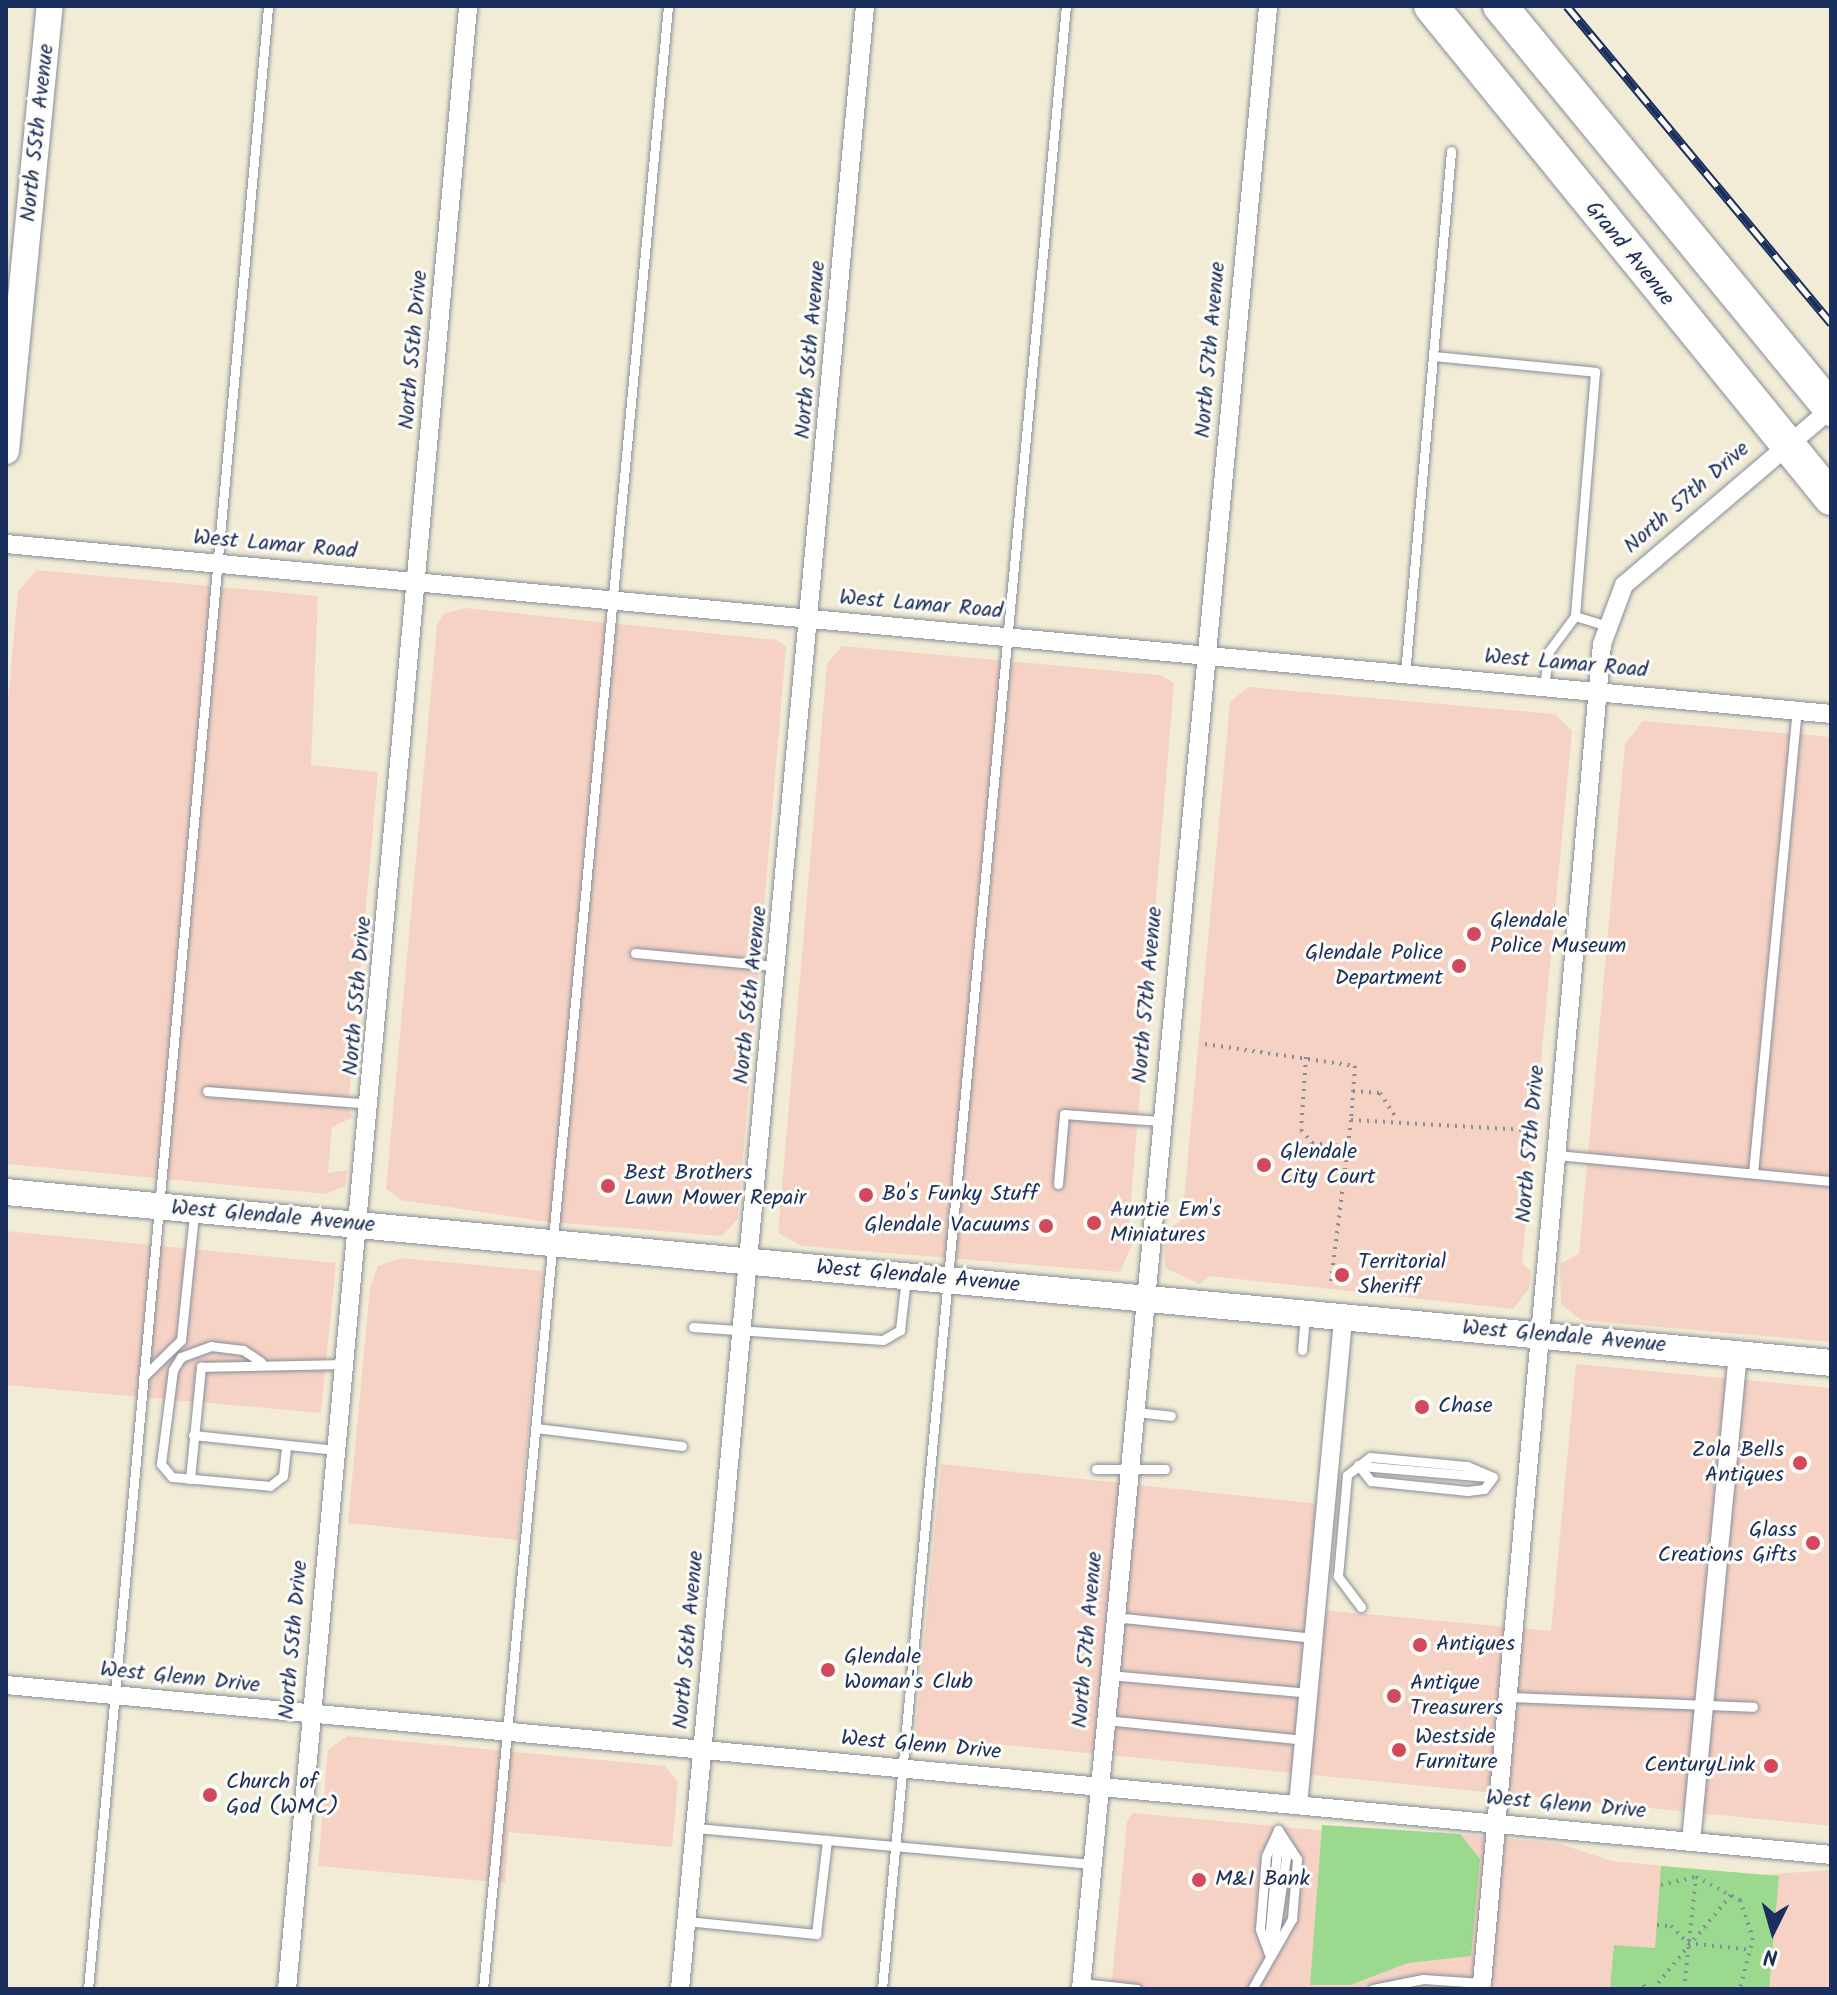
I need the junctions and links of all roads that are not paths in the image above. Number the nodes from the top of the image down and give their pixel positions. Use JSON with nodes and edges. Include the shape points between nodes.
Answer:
{"nodes":[{"id":1,"x":50,"y":6,"type":"edge"},
{"id":2,"x":268,"y":6,"type":"edge"},
{"id":3,"x":468,"y":6,"type":"edge"},
{"id":4,"x":668,"y":6,"type":"edge"},
{"id":5,"x":865,"y":6,"type":"edge"},
{"id":6,"x":1066,"y":6,"type":"edge"},
{"id":7,"x":1268,"y":6,"type":"edge"},
{"id":8,"x":1431,"y":6,"type":"edge"},
{"id":9,"x":1500,"y":6,"type":"edge"},
{"id":10,"x":1451,"y":151,"type":"dead end"},
{"id":11,"x":1433,"y":356,"type":"junction"},
{"id":12,"x":1831,"y":409,"type":"edge"},
{"id":13,"x":1786,"y":445,"type":"junction"},
{"id":14,"x":6,"y":451,"type":"edge"},
{"id":15,"x":1831,"y":498,"type":"edge"},
{"id":16,"x":6,"y":544,"type":"edge"},
{"id":17,"x":220,"y":564,"type":"junction"},
{"id":18,"x":418,"y":581,"type":"junction"},
{"id":19,"x":613,"y":601,"type":"junction"},
{"id":20,"x":1575,"y":616,"type":"junction"},
{"id":21,"x":812,"y":619,"type":"junction"},
{"id":22,"x":1607,"y":626,"type":"junction"},
{"id":23,"x":1009,"y":637,"type":"junction"},
{"id":24,"x":1205,"y":654,"type":"junction"},
{"id":25,"x":1405,"y":674,"type":"junction"},
{"id":26,"x":1544,"y":687,"type":"junction"},
{"id":27,"x":1598,"y":692,"type":"junction"},
{"id":28,"x":1797,"y":710,"type":"junction"},
{"id":29,"x":1831,"y":714,"type":"edge"},
{"id":30,"x":635,"y":953,"type":"dead end"},
{"id":31,"x":779,"y":967,"type":"junction"},
{"id":32,"x":207,"y":1091,"type":"dead end"},
{"id":33,"x":373,"y":1104,"type":"junction"},
{"id":34,"x":1160,"y":1121,"type":"junction"},
{"id":35,"x":1554,"y":1154,"type":"junction"},
{"id":36,"x":1753,"y":1173,"type":"junction"},
{"id":37,"x":1831,"y":1181,"type":"edge"},
{"id":38,"x":1058,"y":1184,"type":"dead end"},
{"id":39,"x":6,"y":1192,"type":"edge"},
{"id":40,"x":161,"y":1207,"type":"junction"},
{"id":41,"x":195,"y":1210,"type":"junction"},
{"id":42,"x":356,"y":1225,"type":"junction"},
{"id":43,"x":553,"y":1243,"type":"junction"},
{"id":44,"x":748,"y":1261,"type":"junction"},
{"id":45,"x":906,"y":1276,"type":"junction"},
{"id":46,"x":947,"y":1280,"type":"junction"},
{"id":47,"x":1143,"y":1298,"type":"junction"},
{"id":48,"x":1305,"y":1313,"type":"junction"},
{"id":49,"x":1343,"y":1317,"type":"junction"},
{"id":50,"x":693,"y":1327,"type":"dead end"},
{"id":51,"x":742,"y":1332,"type":"junction"},
{"id":52,"x":1540,"y":1335,"type":"junction"},
{"id":53,"x":1302,"y":1350,"type":"dead end"},
{"id":54,"x":1738,"y":1354,"type":"junction"},
{"id":55,"x":261,"y":1362,"type":"junction"},
{"id":56,"x":1831,"y":1363,"type":"edge"},
{"id":57,"x":343,"y":1364,"type":"junction"},
{"id":58,"x":143,"y":1377,"type":"junction"},
{"id":59,"x":1133,"y":1412,"type":"junction"},
{"id":60,"x":1171,"y":1416,"type":"dead end"},
{"id":61,"x":536,"y":1428,"type":"junction"},
{"id":62,"x":193,"y":1435,"type":"junction"},
{"id":63,"x":286,"y":1445,"type":"junction"},
{"id":64,"x":682,"y":1446,"type":"dead end"},
{"id":65,"x":336,"y":1450,"type":"junction"},
{"id":66,"x":1358,"y":1465,"type":"junction"},
{"id":67,"x":1096,"y":1469,"type":"dead end"},
{"id":68,"x":1165,"y":1469,"type":"dead end"},
{"id":69,"x":1127,"y":1472,"type":"junction"},
{"id":70,"x":190,"y":1479,"type":"junction"},
{"id":71,"x":1361,"y":1607,"type":"dead end"},
{"id":72,"x":1114,"y":1617,"type":"junction"},
{"id":73,"x":1314,"y":1638,"type":"junction"},
{"id":74,"x":1109,"y":1675,"type":"junction"},
{"id":75,"x":6,"y":1685,"type":"edge"},
{"id":76,"x":1309,"y":1693,"type":"junction"},
{"id":77,"x":114,"y":1696,"type":"junction"},
{"id":78,"x":1509,"y":1697,"type":"junction"},
{"id":79,"x":1704,"y":1703,"type":"junction"},
{"id":80,"x":1753,"y":1707,"type":"dead end"},
{"id":81,"x":312,"y":1715,"type":"junction"},
{"id":82,"x":1105,"y":1720,"type":"junction"},
{"id":83,"x":507,"y":1733,"type":"junction"},
{"id":84,"x":1304,"y":1740,"type":"junction"},
{"id":85,"x":702,"y":1751,"type":"junction"},
{"id":86,"x":904,"y":1769,"type":"junction"},
{"id":87,"x":1099,"y":1786,"type":"junction"},
{"id":88,"x":1298,"y":1805,"type":"junction"},
{"id":89,"x":1496,"y":1823,"type":"junction"},
{"id":90,"x":695,"y":1828,"type":"junction"},
{"id":91,"x":827,"y":1840,"type":"junction"},
{"id":92,"x":1691,"y":1841,"type":"junction"},
{"id":93,"x":897,"y":1845,"type":"junction"},
{"id":94,"x":1831,"y":1855,"type":"edge"},
{"id":95,"x":1092,"y":1864,"type":"junction"},
{"id":96,"x":686,"y":1921,"type":"junction"},
{"id":97,"x":1269,"y":1954,"type":"junction"},
{"id":98,"x":1482,"y":1983,"type":"joint"},
{"id":99,"x":1082,"y":1986,"type":"edge"},
{"id":100,"x":88,"y":1989,"type":"edge"},
{"id":101,"x":287,"y":1989,"type":"edge"},
{"id":102,"x":483,"y":1989,"type":"edge"},
{"id":103,"x":680,"y":1989,"type":"edge"},
{"id":104,"x":882,"y":1989,"type":"edge"},
{"id":105,"x":1137,"y":1989,"type":"edge"},
{"id":106,"x":1252,"y":1989,"type":"edge"},
{"id":107,"x":1373,"y":1989,"type":"edge"}],
"edges":[{"from":1,"to":14,"type":"main road","name":"North 55th Avenue"},
{"from":2,"to":17,"type":"lane"},
{"from":3,"to":18,"type":"street","name":"North 55th Drive"},
{"from":4,"to":19,"type":"lane"},
{"from":5,"to":21,"type":"street","name":"North 56th Avenue"},
{"from":6,"to":23,"type":"lane"},
{"from":7,"to":24,"type":"street","name":"North 57th Avenue"},
{"from":8,"to":13,"type":"highway","name":"Grand Avenue"},
{"from":9,"to":12,"type":"highway"},
{"from":10,"to":11,"type":"lane"},
{"from":11,"to":20,"type":"lane","via":[[1595,372]]},
{"from":11,"to":25,"type":"lane"},
{"from":12,"to":13,"type":"street","name":"North 57th Drive"},
{"from":13,"to":15,"type":"highway","name":"Grand Avenue"},
{"from":13,"to":22,"type":"street","name":"North 57th Drive","via":[[1645,563],[1624,585]]},
{"from":16,"to":17,"type":"street","name":"West Lamar Road"},
{"from":17,"to":18,"type":"street","name":"West Lamar Road"},
{"from":17,"to":40,"type":"lane"},
{"from":18,"to":19,"type":"street","name":"West Lamar Road"},
{"from":18,"to":33,"type":"street","name":"North 55th Drive"},
{"from":19,"to":21,"type":"street","name":"West Lamar Road"},
{"from":19,"to":43,"type":"lane"},
{"from":20,"to":22,"type":"lane"},
{"from":20,"to":26,"type":"lane","via":[[1549,651]]},
{"from":21,"to":23,"type":"street","name":"West Lamar Road"},
{"from":21,"to":31,"type":"street","name":"North 56th Avenue"},
{"from":22,"to":27,"type":"street","name":"North 57th Drive"},
{"from":23,"to":24,"type":"street","name":"West Lamar Road"},
{"from":23,"to":46,"type":"lane"},
{"from":24,"to":25,"type":"street","name":"West Lamar Road"},
{"from":24,"to":34,"type":"street","name":"North 57th Avenue"},
{"from":25,"to":26,"type":"street","name":"West Lamar Road"},
{"from":26,"to":27,"type":"street","name":"West Lamar Road"},
{"from":27,"to":28,"type":"street","name":"West Lamar Road"},
{"from":27,"to":35,"type":"street","name":"North 57th Drive"},
{"from":28,"to":29,"type":"street","name":"West Lamar Road"},
{"from":28,"to":36,"type":"lane"},
{"from":30,"to":31,"type":"lane"},
{"from":31,"to":44,"type":"street","name":"North 56th Avenue"},
{"from":32,"to":33,"type":"lane"},
{"from":33,"to":42,"type":"street","name":"North 55th Drive"},
{"from":34,"to":38,"type":"lane","via":[[1064,1114]]},
{"from":34,"to":47,"type":"street","name":"North 57th Avenue"},
{"from":35,"to":36,"type":"lane"},
{"from":35,"to":52,"type":"street","name":"North 57th Drive"},
{"from":36,"to":37,"type":"lane"},
{"from":39,"to":40,"type":"main road","name":"West Glendale Avenue"},
{"from":40,"to":41,"type":"main road","name":"West Glendale Avenue"},
{"from":40,"to":58,"type":"lane"},
{"from":41,"to":42,"type":"main road","name":"West Glendale Avenue"},
{"from":41,"to":58,"type":"lane","via":[[181,1340]]},
{"from":42,"to":43,"type":"main road","name":"West Glendale Avenue"},
{"from":42,"to":57,"type":"street","name":"North 55th Drive"},
{"from":43,"to":44,"type":"main road","name":"West Glendale Avenue"},
{"from":43,"to":61,"type":"lane"},
{"from":44,"to":45,"type":"main road","name":"West Glendale Avenue"},
{"from":44,"to":51,"type":"street","name":"North 56th Avenue"},
{"from":45,"to":46,"type":"main road","name":"West Glendale Avenue"},
{"from":45,"to":51,"type":"lane","via":[[900,1330],[883,1340]]},
{"from":46,"to":47,"type":"main road","name":"West Glendale Avenue"},
{"from":46,"to":86,"type":"lane"},
{"from":47,"to":48,"type":"main road","name":"West Glendale Avenue"},
{"from":47,"to":59,"type":"street","name":"North 57th Avenue"},
{"from":48,"to":49,"type":"main road","name":"West Glendale Avenue"},
{"from":48,"to":53,"type":"lane"},
{"from":49,"to":52,"type":"main road","name":"West Glendale Avenue"},
{"from":49,"to":73,"type":"street"},
{"from":50,"to":51,"type":"lane"},
{"from":51,"to":85,"type":"street","name":"North 56th Avenue"},
{"from":52,"to":54,"type":"main road","name":"West Glendale Avenue"},
{"from":52,"to":78,"type":"street","name":"North 57th Drive"},
{"from":54,"to":56,"type":"main road","name":"West Glendale Avenue"},
{"from":54,"to":79,"type":"street"},
{"from":55,"to":57,"type":"lane"},
{"from":55,"to":62,"type":"lane","via":[[201,1367]]},
{"from":55,"to":70,"type":"lane","via":[[243,1350],[211,1346],[181,1357],[173,1370],[161,1464],[172,1477]]},
{"from":57,"to":65,"type":"street","name":"North 55th Drive"},
{"from":58,"to":77,"type":"lane"},
{"from":59,"to":60,"type":"lane"},
{"from":59,"to":69,"type":"street","name":"North 57th Avenue"},
{"from":61,"to":64,"type":"lane"},
{"from":61,"to":83,"type":"lane"},
{"from":62,"to":63,"type":"lane"},
{"from":62,"to":70,"type":"lane"},
{"from":63,"to":65,"type":"lane"},
{"from":63,"to":70,"type":"lane","via":[[283,1476],[270,1486]]},
{"from":65,"to":81,"type":"street","name":"North 55th Drive"},
{"from":66,"to":66,"type":"lane","via":[[1371,1481],[1467,1491],[1484,1489],[1493,1477],[1467,1466],[1384,1458]]},
{"from":66,"to":71,"type":"lane","via":[[1347,1475],[1338,1576]]},
{"from":67,"to":69,"type":"lane"},
{"from":68,"to":69,"type":"lane"},
{"from":69,"to":72,"type":"street","name":"North 57th Avenue"},
{"from":72,"to":73,"type":"lane"},
{"from":72,"to":74,"type":"street","name":"North 57th Avenue"},
{"from":73,"to":76,"type":"street"},
{"from":74,"to":76,"type":"lane"},
{"from":74,"to":82,"type":"street","name":"North 57th Avenue"},
{"from":75,"to":77,"type":"street","name":"West Glenn Drive"},
{"from":76,"to":84,"type":"street"},
{"from":77,"to":81,"type":"street","name":"West Glenn Drive"},
{"from":77,"to":100,"type":"lane"},
{"from":78,"to":79,"type":"lane","via":[[1679,1708]]},
{"from":78,"to":89,"type":"street","name":"North 57th Drive"},
{"from":79,"to":80,"type":"lane"},
{"from":79,"to":92,"type":"street"},
{"from":81,"to":83,"type":"street","name":"West Glenn Drive"},
{"from":81,"to":101,"type":"street","name":"North 55th Drive"},
{"from":82,"to":84,"type":"lane"},
{"from":82,"to":87,"type":"street","name":"North 57th Avenue"},
{"from":83,"to":85,"type":"street","name":"West Glenn Drive"},
{"from":83,"to":102,"type":"lane"},
{"from":84,"to":88,"type":"street"},
{"from":85,"to":86,"type":"street","name":"West Glenn Drive"},
{"from":85,"to":90,"type":"street","name":"North 56th Avenue"},
{"from":86,"to":87,"type":"street","name":"West Glenn Drive"},
{"from":86,"to":93,"type":"lane"},
{"from":87,"to":88,"type":"street","name":"West Glenn Drive"},
{"from":87,"to":95,"type":"street","name":"North 57th Avenue"},
{"from":88,"to":89,"type":"street","name":"West Glenn Drive"},
{"from":89,"to":92,"type":"street","name":"West Glenn Drive"},
{"from":89,"to":98,"type":"street","name":"North 57th Drive"},
{"from":90,"to":91,"type":"lane"},
{"from":90,"to":96,"type":"street","name":"North 56th Avenue"},
{"from":91,"to":93,"type":"lane"},
{"from":91,"to":96,"type":"lane","via":[[816,1934]]},
{"from":92,"to":94,"type":"street","name":"West Glenn Drive"},
{"from":93,"to":95,"type":"lane"},
{"from":93,"to":104,"type":"lane"},
{"from":95,"to":99,"type":"street","name":"North 57th Avenue"},
{"from":96,"to":103,"type":"street","name":"North 56th Avenue"},
{"from":97,"to":97,"type":"lane","via":[[1260,1929],[1266,1856],[1278,1830],[1286,1858],[1281,1919]]},
{"from":97,"to":106,"type":"lane"},
{"from":98,"to":107,"type":"lane","via":[[1423,1979]]},
{"from":99,"to":105,"type":"lane"}]}
